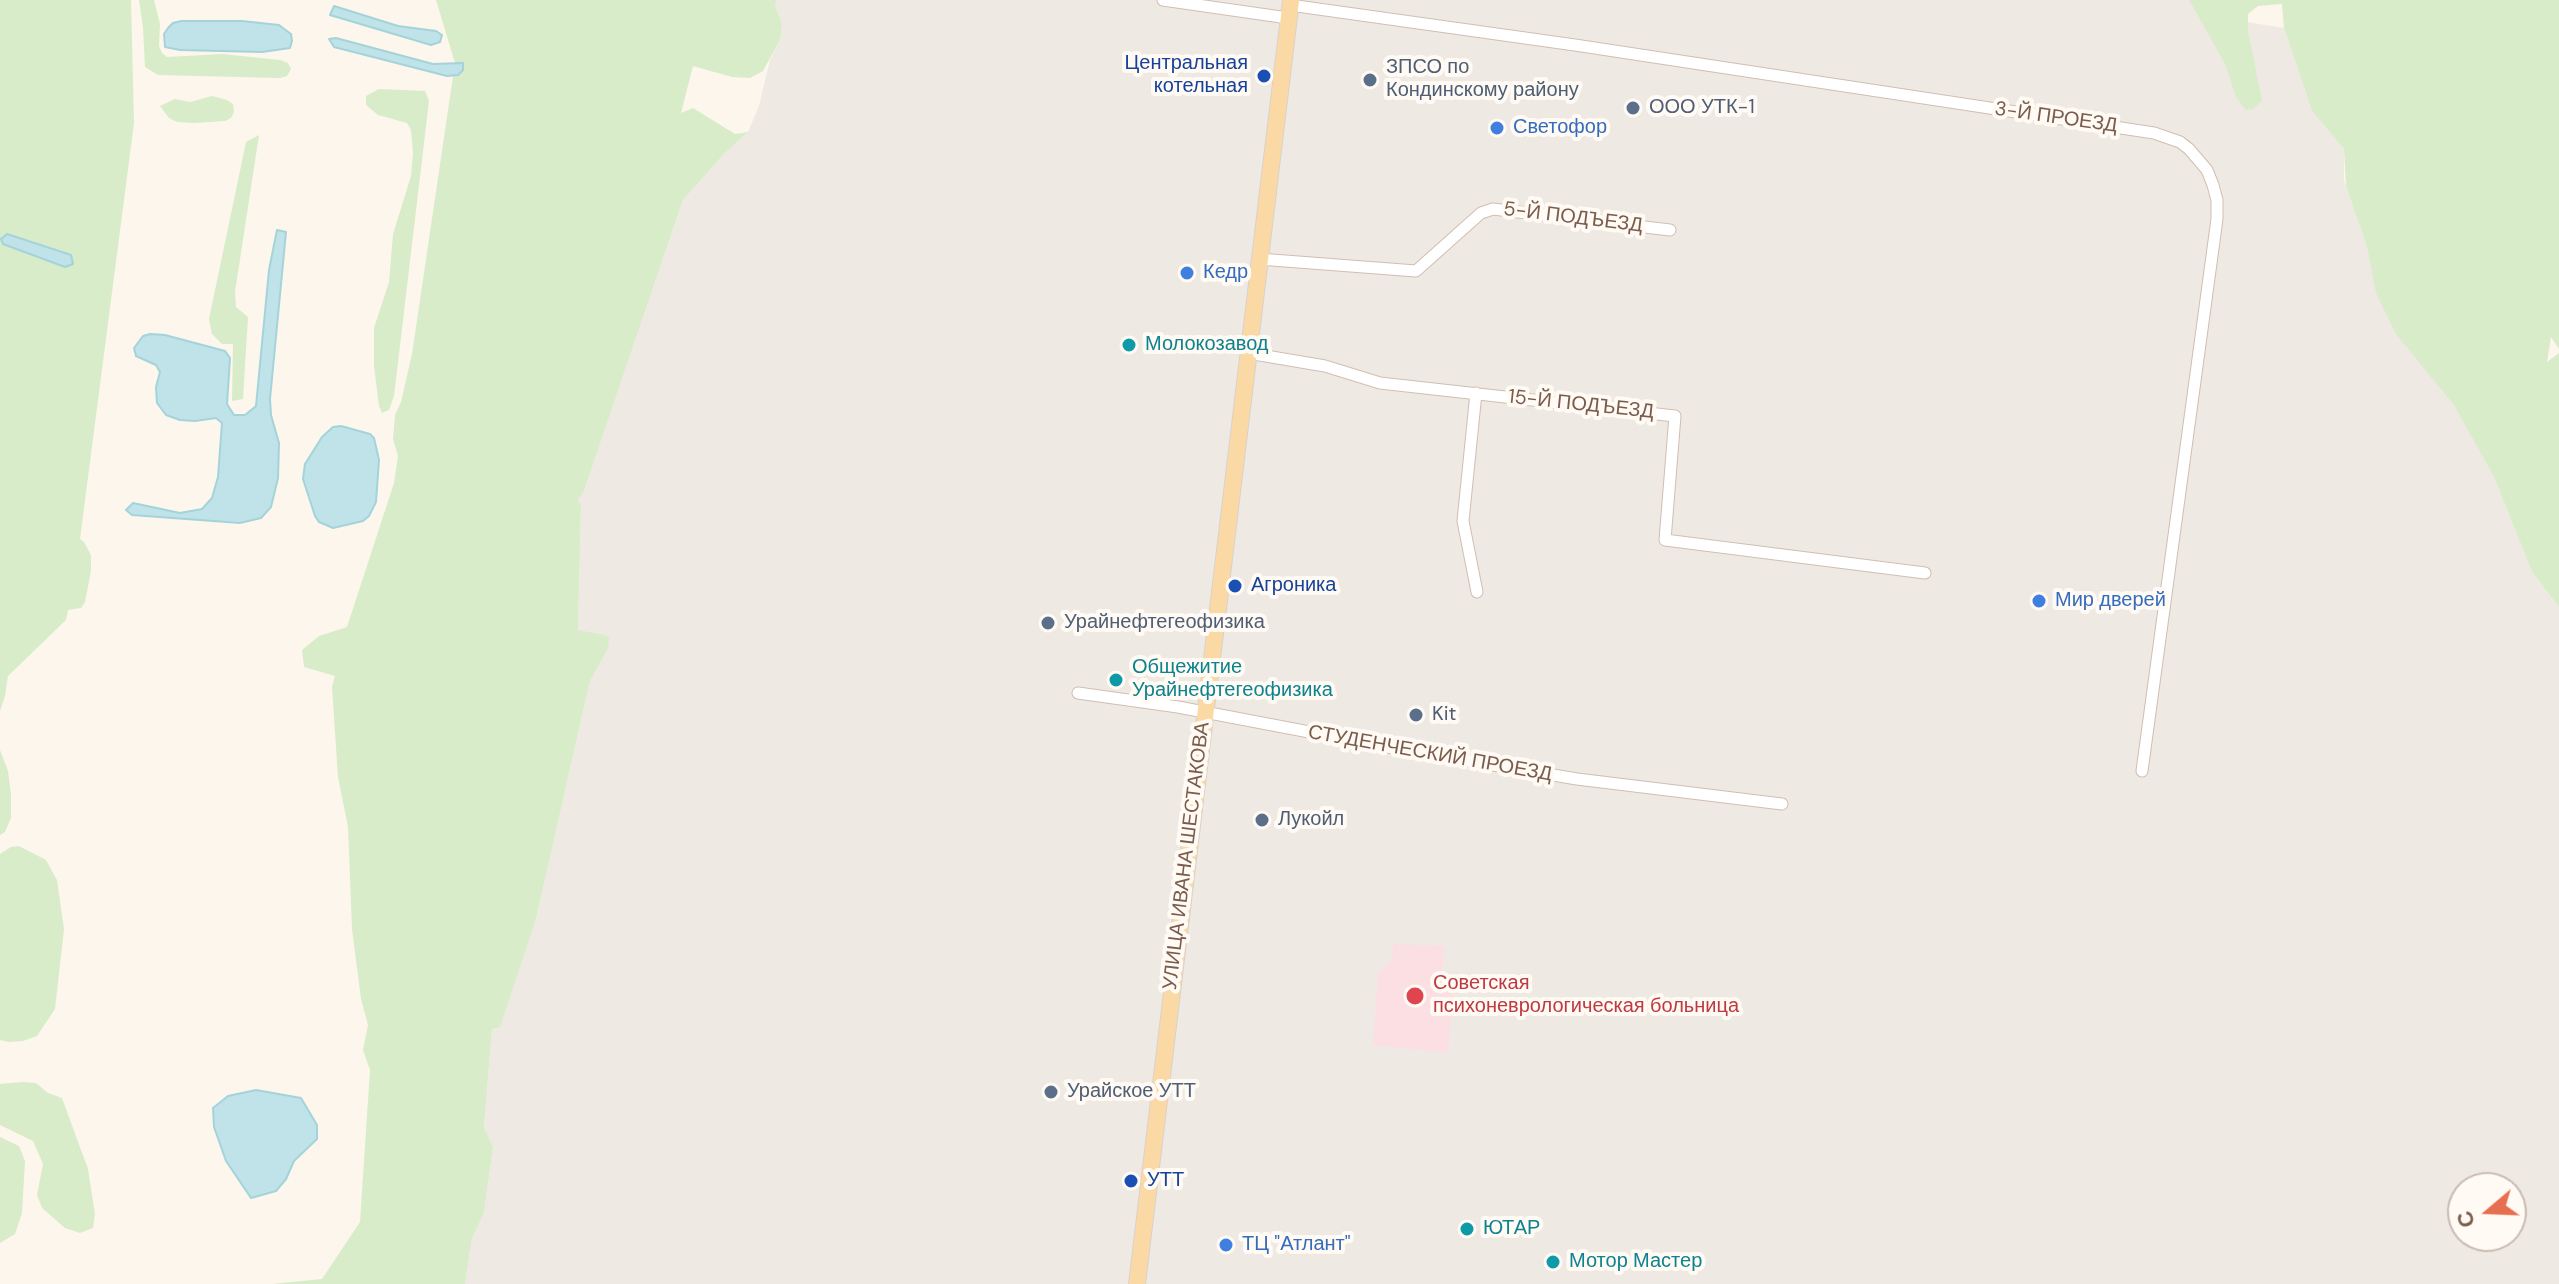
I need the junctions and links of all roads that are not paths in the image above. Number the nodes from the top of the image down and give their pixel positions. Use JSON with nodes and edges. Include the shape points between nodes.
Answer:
{"nodes":[{"id":1,"x":1163,"y":0,"type":"edge"},
{"id":2,"x":1290,"y":8,"type":"edge"},
{"id":3,"x":1670,"y":230,"type":"dead end"},
{"id":4,"x":1259,"y":259,"type":"junction"},
{"id":5,"x":1248,"y":353,"type":"junction"},
{"id":6,"x":1476,"y":393,"type":"junction"},
{"id":7,"x":1925,"y":573,"type":"dead end"},
{"id":8,"x":1477,"y":592,"type":"dead end"},
{"id":9,"x":1078,"y":693,"type":"dead end"},
{"id":10,"x":1204,"y":713,"type":"junction"},
{"id":11,"x":2142,"y":771,"type":"dead end"},
{"id":12,"x":1782,"y":804,"type":"dead end"},
{"id":13,"x":1137,"y":1284,"type":"edge"}],
"edges":[{"from":1,"to":2,"type":"street","name":"3-Й ПРОЕЗД"},
{"from":2,"to":4,"type":"main road","name":"УЛИЦА ИВАНА ШЕСТАКОВА"},
{"from":2,"to":11,"type":"street","name":"3-Й ПРОЕЗД","via":[[1452,27],[2154,133],[2189,149],[2207,170],[2217,219]]},
{"from":3,"to":4,"type":"street","name":"5-Й ПОДЪЕЗД","via":[[1493,209],[1481,213],[1416,271]]},
{"from":4,"to":5,"type":"main road","name":"УЛИЦА ИВАНА ШЕСТАКОВА"},
{"from":5,"to":6,"type":"street","name":"15-Й ПОДЪЕЗД","via":[[1325,366],[1380,383]]},
{"from":5,"to":10,"type":"main road","name":"УЛИЦА ИВАНА ШЕСТАКОВА"},
{"from":6,"to":7,"type":"street","name":"15-Й ПОДЪЕЗД","via":[[1675,416],[1665,540]]},
{"from":6,"to":8,"type":"street","via":[[1463,521]]},
{"from":9,"to":10,"type":"street","name":"СТУДЕНЧЕСКИЙ ПРОЕЗД"},
{"from":10,"to":12,"type":"street","name":"СТУДЕНЧЕСКИЙ ПРОЕЗД","via":[[1577,779]]},
{"from":10,"to":13,"type":"main road","name":"УЛИЦА ИВАНА ШЕСТАКОВА"}]}
